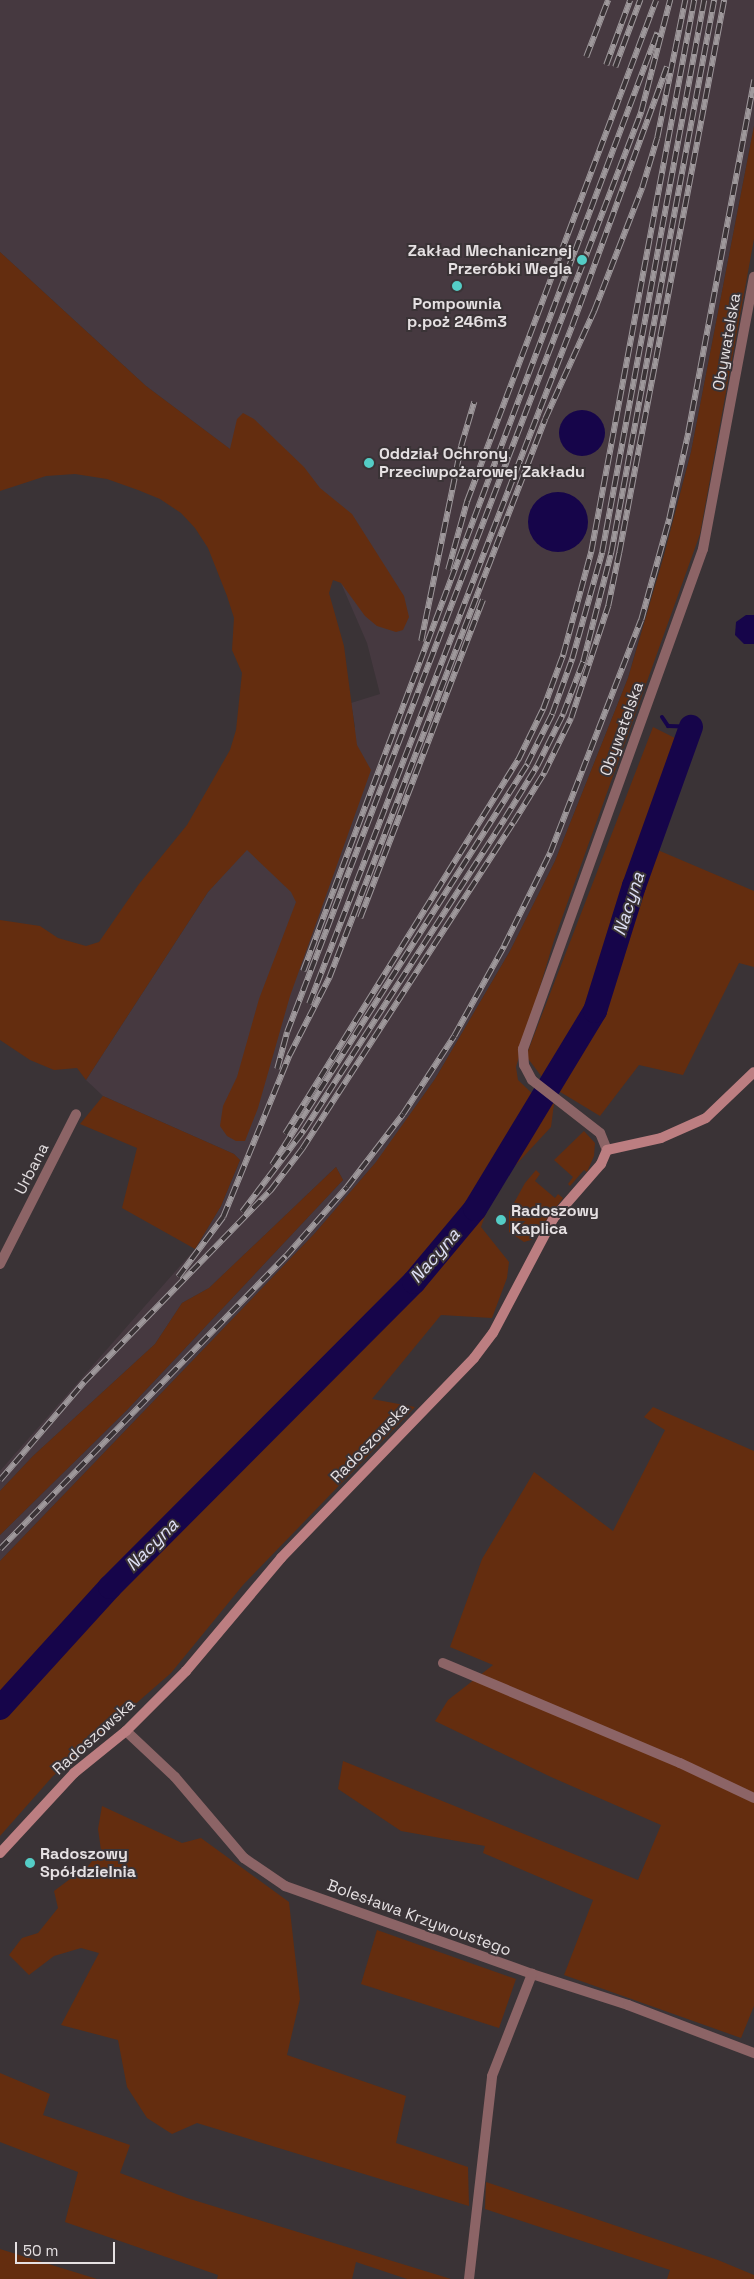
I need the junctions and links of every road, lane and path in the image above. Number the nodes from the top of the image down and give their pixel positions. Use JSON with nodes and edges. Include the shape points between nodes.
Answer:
{"nodes":[{"id":1,"x":754,"y":277,"type":"edge"},
{"id":2,"x":754,"y":1072,"type":"edge"},
{"id":3,"x":76,"y":1114,"type":"dead end"},
{"id":4,"x":607,"y":1150,"type":"junction"},
{"id":5,"x":0,"y":1264,"type":"edge"},
{"id":6,"x":444,"y":1663,"type":"dead end"},
{"id":7,"x":126,"y":1731,"type":"junction"},
{"id":8,"x":754,"y":1798,"type":"edge"},
{"id":9,"x":0,"y":1853,"type":"edge"},
{"id":10,"x":532,"y":1974,"type":"junction"},
{"id":11,"x":754,"y":2053,"type":"edge"},
{"id":12,"x":470,"y":2279,"type":"edge"}],
"edges":[{"from":1,"to":4,"type":"street","name":"Obywatelska","via":[[703,549],[525,1043],[524,1065],[538,1086],[600,1133]]},
{"from":2,"to":4,"type":"street","via":[[706,1118],[661,1138]]},
{"from":3,"to":5,"type":"street","name":"Urbana"},
{"from":4,"to":7,"type":"street","name":"Radoszowska","via":[[602,1164],[553,1219],[493,1333],[474,1358],[281,1558],[186,1671]]},
{"from":6,"to":8,"type":"street","via":[[680,1763]]},
{"from":7,"to":9,"type":"street","name":"Radoszowska","via":[[74,1773]]},
{"from":7,"to":10,"type":"street","name":"Bolesława Krzywoustego","via":[[175,1777],[244,1858],[285,1886]]},
{"from":10,"to":11,"type":"street","name":"Bolesława Krzywoustego","via":[[628,2005]]},
{"from":10,"to":12,"type":"street","via":[[492,2076]]}]}
